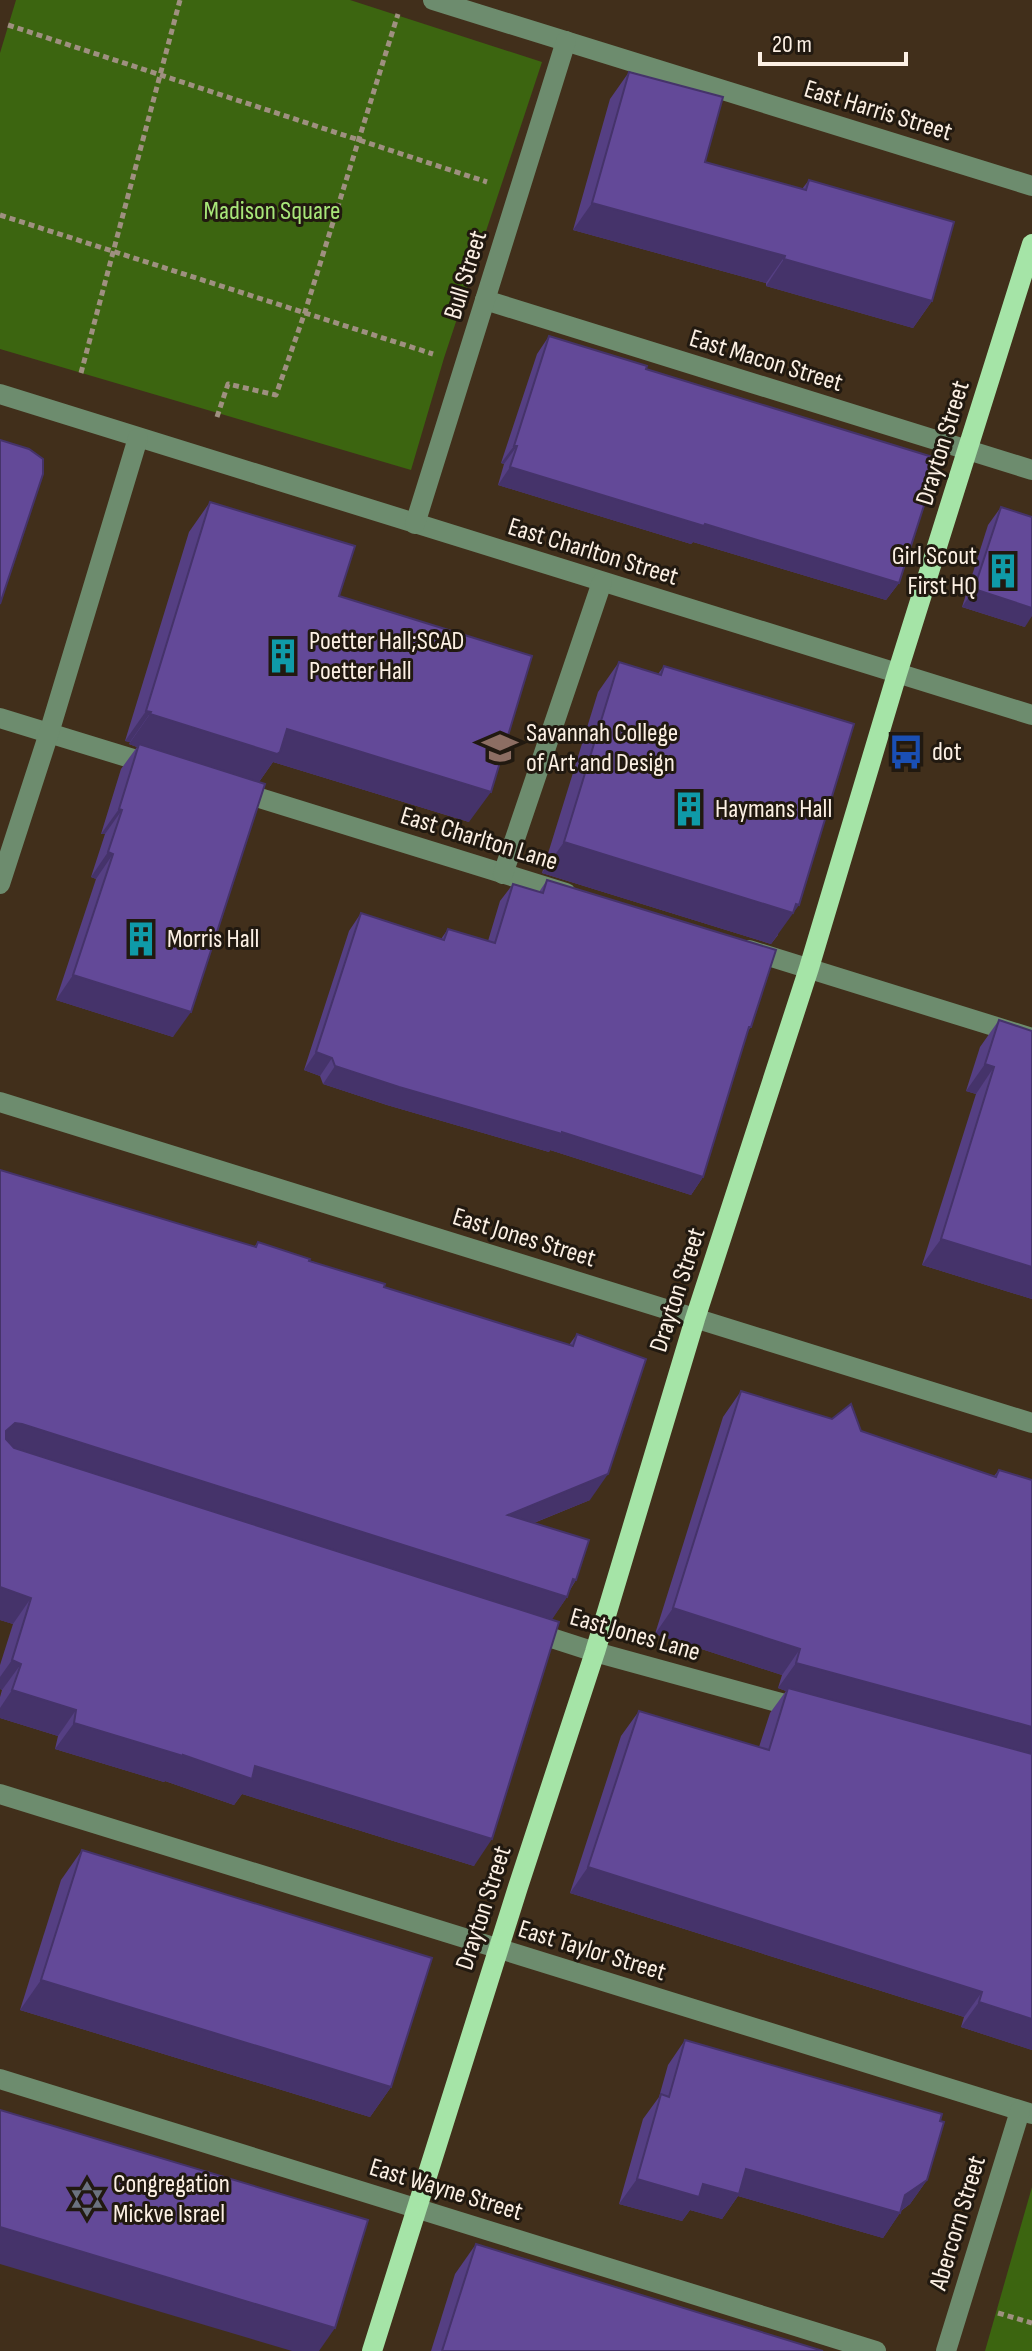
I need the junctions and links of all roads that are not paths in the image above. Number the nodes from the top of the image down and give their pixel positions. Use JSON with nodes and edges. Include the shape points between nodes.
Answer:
{"nodes":[{"id":1,"x":433,"y":0,"type":"edge"},
{"id":2,"x":566,"y":41,"type":"junction"},
{"id":3,"x":1032,"y":186,"type":"edge"},
{"id":4,"x":1032,"y":244,"type":"edge"},
{"id":5,"x":485,"y":300,"type":"junction"},
{"id":6,"x":0,"y":394,"type":"edge"},
{"id":7,"x":138,"y":438,"type":"junction"},
{"id":8,"x":968,"y":450,"type":"junction"},
{"id":9,"x":1032,"y":470,"type":"edge"},
{"id":10,"x":415,"y":524,"type":"junction"},
{"id":11,"x":602,"y":582,"type":"junction"},
{"id":12,"x":897,"y":674,"type":"junction"},
{"id":13,"x":1032,"y":715,"type":"edge"},
{"id":14,"x":0,"y":718,"type":"edge"},
{"id":15,"x":49,"y":733,"type":"junction"},
{"id":16,"x":170,"y":770,"type":"edge"},
{"id":17,"x":216,"y":785,"type":"edge"},
{"id":18,"x":503,"y":874,"type":"junction"},
{"id":19,"x":0,"y":884,"type":"edge"},
{"id":20,"x":580,"y":898,"type":"edge"},
{"id":21,"x":732,"y":945,"type":"edge"},
{"id":22,"x":809,"y":968,"type":"junction"},
{"id":23,"x":1032,"y":1038,"type":"edge"},
{"id":24,"x":0,"y":1102,"type":"edge"},
{"id":25,"x":695,"y":1319,"type":"junction"},
{"id":26,"x":1032,"y":1423,"type":"edge"},
{"id":27,"x":508,"y":1624,"type":"edge"},
{"id":28,"x":595,"y":1652,"type":"junction"},
{"id":29,"x":821,"y":1714,"type":"edge"},
{"id":30,"x":1,"y":1800,"type":"edge"},
{"id":31,"x":498,"y":1949,"type":"junction"},
{"id":32,"x":0,"y":2079,"type":"edge"},
{"id":33,"x":1026,"y":2113,"type":"edge"},
{"id":34,"x":417,"y":2208,"type":"junction"},
{"id":35,"x":372,"y":2351,"type":"edge"},
{"id":36,"x":876,"y":2351,"type":"edge"},
{"id":37,"x":946,"y":2351,"type":"edge"}],
"edges":[{"from":1,"to":2,"type":"street","name":"East Harris Street"},
{"from":2,"to":3,"type":"street","name":"East Harris Street"},
{"from":2,"to":5,"type":"street","name":"Bull Street"},
{"from":4,"to":8,"type":"main road","name":"Drayton Street"},
{"from":5,"to":8,"type":"street","name":"East Macon Street"},
{"from":5,"to":10,"type":"street","name":"Bull Street"},
{"from":6,"to":7,"type":"street","name":"East Charlton Street"},
{"from":7,"to":10,"type":"street","name":"East Charlton Street"},
{"from":7,"to":15,"type":"street"},
{"from":8,"to":9,"type":"street","name":"East Macon Street"},
{"from":8,"to":12,"type":"main road","name":"Drayton Street"},
{"from":10,"to":11,"type":"street","name":"East Charlton Street"},
{"from":11,"to":12,"type":"street","name":"East Charlton Street"},
{"from":11,"to":18,"type":"street"},
{"from":12,"to":13,"type":"street","name":"East Charlton Street"},
{"from":12,"to":22,"type":"main road","name":"Drayton Street"},
{"from":14,"to":15,"type":"street"},
{"from":15,"to":16,"type":"street"},
{"from":15,"to":19,"type":"street"},
{"from":17,"to":18,"type":"street","name":"East Charlton Lane"},
{"from":18,"to":20,"type":"street","name":"East Charlton Lane"},
{"from":21,"to":22,"type":"street"},
{"from":22,"to":23,"type":"street"},
{"from":22,"to":25,"type":"main road","name":"Drayton Street"},
{"from":24,"to":25,"type":"street","name":"East Jones Street"},
{"from":25,"to":26,"type":"street","name":"East Jones Street"},
{"from":25,"to":28,"type":"main road","name":"Drayton Street"},
{"from":27,"to":28,"type":"street","name":"East Jones Lane"},
{"from":28,"to":29,"type":"street","name":"East Jones Lane"},
{"from":28,"to":31,"type":"main road","name":"Drayton Street"},
{"from":30,"to":31,"type":"street","name":"East Taylor Street"},
{"from":31,"to":33,"type":"street","name":"East Taylor Street"},
{"from":31,"to":34,"type":"main road","name":"Drayton Street"},
{"from":32,"to":34,"type":"street","name":"East Wayne Street"},
{"from":33,"to":37,"type":"street","name":"Abercorn Street"},
{"from":34,"to":35,"type":"main road","name":"Drayton Street"},
{"from":34,"to":36,"type":"street","name":"East Wayne Street"}]}
